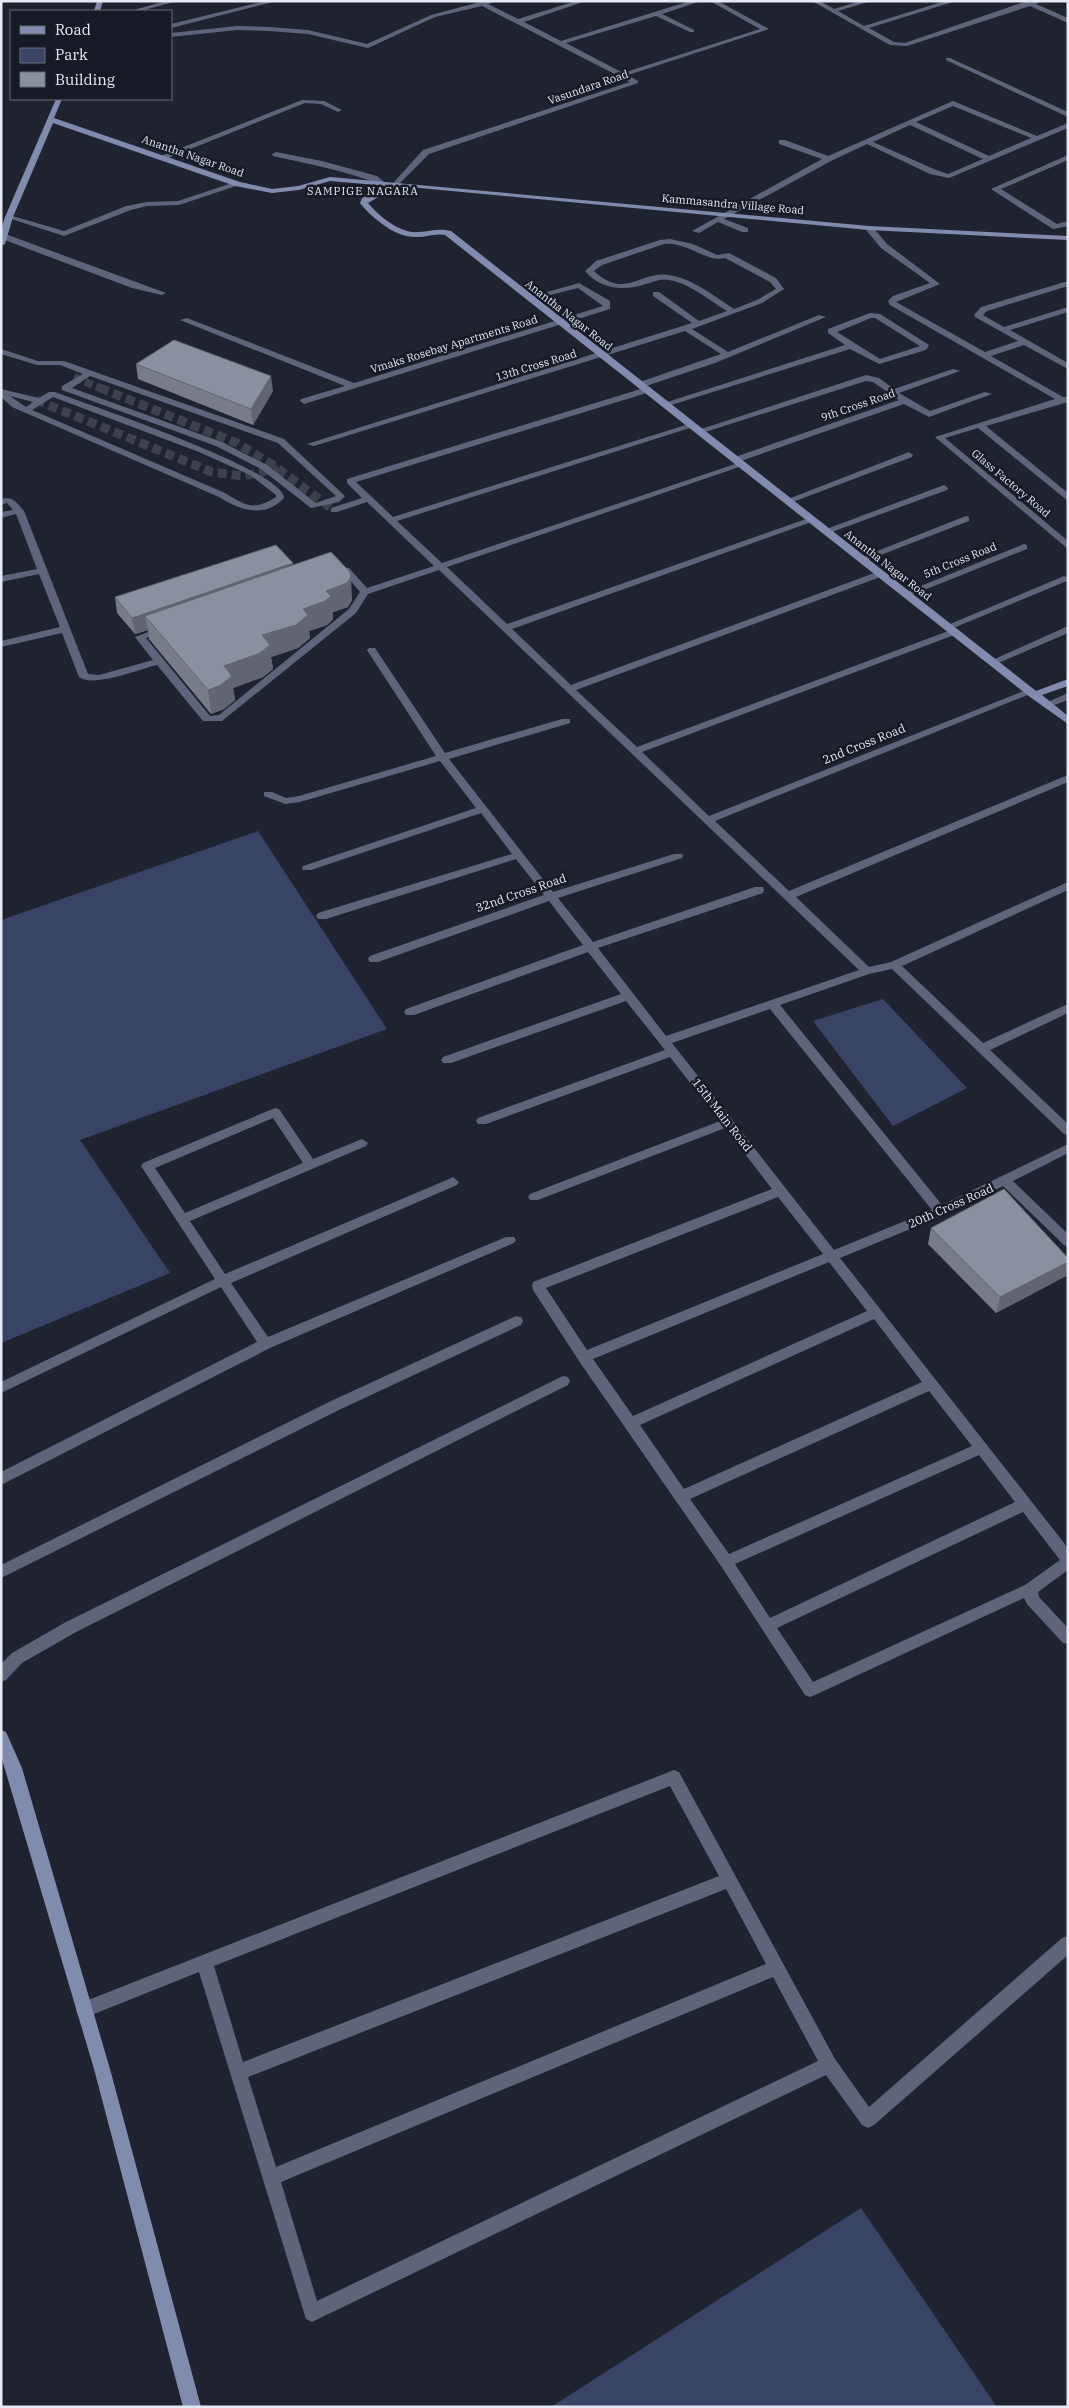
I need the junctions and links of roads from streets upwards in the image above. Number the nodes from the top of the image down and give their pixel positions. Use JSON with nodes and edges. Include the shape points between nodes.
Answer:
{"nodes":[{"id":1,"x":175,"y":1,"type":"edge"},
{"id":2,"x":274,"y":1,"type":"edge"},
{"id":3,"x":493,"y":1,"type":"edge"},
{"id":4,"x":583,"y":1,"type":"edge"},
{"id":5,"x":698,"y":1,"type":"edge"},
{"id":6,"x":713,"y":1,"type":"edge"},
{"id":7,"x":815,"y":1,"type":"edge"},
{"id":8,"x":868,"y":1,"type":"edge"},
{"id":9,"x":953,"y":1,"type":"edge"},
{"id":10,"x":1039,"y":1,"type":"edge"},
{"id":11,"x":1026,"y":3,"type":"edge"},
{"id":12,"x":483,"y":4,"type":"junction"},
{"id":13,"x":138,"y":10,"type":"edge"},
{"id":14,"x":833,"y":11,"type":"junction"},
{"id":15,"x":657,"y":14,"type":"junction"},
{"id":16,"x":1066,"y":19,"type":"edge"},
{"id":17,"x":516,"y":22,"type":"junction"},
{"id":18,"x":172,"y":26,"type":"edge"},
{"id":19,"x":862,"y":28,"type":"junction"},
{"id":20,"x":692,"y":31,"type":"dead end"},
{"id":21,"x":172,"y":36,"type":"edge"},
{"id":22,"x":560,"y":44,"type":"junction"},
{"id":23,"x":948,"y":59,"type":"dead end"},
{"id":24,"x":623,"y":75,"type":"junction"},
{"id":25,"x":58,"y":100,"type":"edge"},
{"id":26,"x":338,"y":110,"type":"dead end"},
{"id":27,"x":1068,"y":115,"type":"edge"},
{"id":28,"x":49,"y":119,"type":"junction"},
{"id":29,"x":909,"y":122,"type":"junction"},
{"id":30,"x":1068,"y":125,"type":"edge"},
{"id":31,"x":1036,"y":138,"type":"junction"},
{"id":32,"x":866,"y":141,"type":"junction"},
{"id":33,"x":782,"y":142,"type":"dead end"},
{"id":34,"x":276,"y":154,"type":"dead end"},
{"id":35,"x":1068,"y":157,"type":"edge"},
{"id":36,"x":160,"y":158,"type":"junction"},
{"id":37,"x":828,"y":159,"type":"junction"},
{"id":38,"x":989,"y":159,"type":"junction"},
{"id":39,"x":380,"y":182,"type":"junction"},
{"id":40,"x":238,"y":184,"type":"junction"},
{"id":41,"x":397,"y":184,"type":"junction"},
{"id":42,"x":727,"y":214,"type":"junction"},
{"id":43,"x":9,"y":217,"type":"junction"},
{"id":44,"x":718,"y":219,"type":"junction"},
{"id":45,"x":1068,"y":223,"type":"edge"},
{"id":46,"x":1056,"y":227,"type":"junction"},
{"id":47,"x":869,"y":228,"type":"junction"},
{"id":48,"x":745,"y":230,"type":"dead end"},
{"id":49,"x":696,"y":231,"type":"dead end"},
{"id":50,"x":1068,"y":237,"type":"edge"},
{"id":51,"x":3,"y":241,"type":"edge"},
{"id":52,"x":1068,"y":283,"type":"edge"},
{"id":53,"x":162,"y":293,"type":"dead end"},
{"id":54,"x":656,"y":294,"type":"dead end"},
{"id":55,"x":530,"y":298,"type":"junction"},
{"id":56,"x":1068,"y":309,"type":"edge"},
{"id":57,"x":732,"y":311,"type":"junction"},
{"id":58,"x":822,"y":317,"type":"dead end"},
{"id":59,"x":184,"y":320,"type":"dead end"},
{"id":60,"x":561,"y":323,"type":"junction"},
{"id":61,"x":697,"y":323,"type":"junction"},
{"id":62,"x":685,"y":328,"type":"junction"},
{"id":63,"x":1002,"y":330,"type":"junction"},
{"id":64,"x":1024,"y":342,"type":"junction"},
{"id":65,"x":851,"y":346,"type":"junction"},
{"id":66,"x":1,"y":352,"type":"edge"},
{"id":67,"x":726,"y":354,"type":"junction"},
{"id":68,"x":984,"y":355,"type":"junction"},
{"id":69,"x":604,"y":356,"type":"junction"},
{"id":70,"x":37,"y":363,"type":"junction"},
{"id":71,"x":1068,"y":367,"type":"edge"},
{"id":72,"x":956,"y":371,"type":"dead end"},
{"id":73,"x":88,"y":374,"type":"junction"},
{"id":74,"x":74,"y":376,"type":"tunnel mouth"},
{"id":75,"x":354,"y":386,"type":"junction"},
{"id":76,"x":644,"y":388,"type":"junction"},
{"id":77,"x":1,"y":391,"type":"edge"},
{"id":78,"x":892,"y":392,"type":"junction"},
{"id":79,"x":988,"y":394,"type":"dead end"},
{"id":80,"x":1065,"y":399,"type":"edge"},
{"id":81,"x":36,"y":400,"type":"tunnel mouth"},
{"id":82,"x":304,"y":401,"type":"dead end"},
{"id":83,"x":905,"y":401,"type":"junction"},
{"id":84,"x":665,"y":404,"type":"junction"},
{"id":85,"x":26,"y":410,"type":"junction"},
{"id":86,"x":980,"y":425,"type":"junction"},
{"id":87,"x":696,"y":429,"type":"junction"},
{"id":88,"x":311,"y":444,"type":"dead end"},
{"id":89,"x":909,"y":455,"type":"dead end"},
{"id":90,"x":738,"y":463,"type":"junction"},
{"id":91,"x":277,"y":479,"type":"junction"},
{"id":92,"x":266,"y":483,"type":"junction"},
{"id":93,"x":944,"y":488,"type":"dead end"},
{"id":94,"x":1068,"y":498,"type":"edge"},
{"id":95,"x":367,"y":499,"type":"junction"},
{"id":96,"x":5,"y":501,"type":"edge"},
{"id":97,"x":787,"y":501,"type":"junction"},
{"id":98,"x":334,"y":510,"type":"dead end"},
{"id":99,"x":19,"y":511,"type":"junction"},
{"id":100,"x":1,"y":515,"type":"edge"},
{"id":101,"x":966,"y":519,"type":"dead end"},
{"id":102,"x":391,"y":520,"type":"junction"},
{"id":103,"x":812,"y":520,"type":"junction"},
{"id":104,"x":826,"y":531,"type":"junction"},
{"id":105,"x":1068,"y":546,"type":"edge"},
{"id":106,"x":1024,"y":547,"type":"dead end"},
{"id":107,"x":862,"y":559,"type":"junction"},
{"id":108,"x":440,"y":566,"type":"junction"},
{"id":109,"x":42,"y":571,"type":"junction"},
{"id":110,"x":331,"y":571,"type":"edge"},
{"id":111,"x":880,"y":574,"type":"junction"},
{"id":112,"x":1,"y":579,"type":"edge"},
{"id":113,"x":1064,"y":579,"type":"dead end"},
{"id":114,"x":365,"y":592,"type":"junction"},
{"id":115,"x":906,"y":594,"type":"junction"},
{"id":116,"x":176,"y":625,"type":"edge"},
{"id":117,"x":505,"y":628,"type":"junction"},
{"id":118,"x":65,"y":629,"type":"junction"},
{"id":119,"x":1068,"y":629,"type":"edge"},
{"id":120,"x":951,"y":630,"type":"junction"},
{"id":121,"x":1,"y":644,"type":"edge"},
{"id":122,"x":372,"y":650,"type":"dead end"},
{"id":123,"x":159,"y":661,"type":"junction"},
{"id":124,"x":993,"y":662,"type":"junction"},
{"id":125,"x":1068,"y":682,"type":"edge"},
{"id":126,"x":569,"y":688,"type":"junction"},
{"id":127,"x":1032,"y":694,"type":"junction"},
{"id":128,"x":1068,"y":696,"type":"edge"},
{"id":129,"x":1046,"y":705,"type":"junction"},
{"id":130,"x":566,"y":721,"type":"dead end"},
{"id":131,"x":1068,"y":722,"type":"edge"},
{"id":132,"x":635,"y":751,"type":"junction"},
{"id":133,"x":443,"y":758,"type":"junction"},
{"id":134,"x":1068,"y":778,"type":"edge"},
{"id":135,"x":268,"y":794,"type":"dead end"},
{"id":136,"x":483,"y":809,"type":"junction"},
{"id":137,"x":708,"y":820,"type":"junction"},
{"id":138,"x":519,"y":855,"type":"junction"},
{"id":139,"x":678,"y":856,"type":"dead end"},
{"id":140,"x":307,"y":868,"type":"dead end"},
{"id":141,"x":1068,"y":886,"type":"edge"},
{"id":142,"x":759,"y":890,"type":"dead end"},
{"id":143,"x":551,"y":896,"type":"junction"},
{"id":144,"x":788,"y":896,"type":"junction"},
{"id":145,"x":322,"y":916,"type":"dead end"},
{"id":146,"x":590,"y":947,"type":"junction"},
{"id":147,"x":374,"y":959,"type":"dead end"},
{"id":148,"x":894,"y":965,"type":"junction"},
{"id":149,"x":867,"y":971,"type":"junction"},
{"id":150,"x":628,"y":996,"type":"junction"},
{"id":151,"x":774,"y":1004,"type":"junction"},
{"id":152,"x":1068,"y":1008,"type":"edge"},
{"id":153,"x":410,"y":1012,"type":"dead end"},
{"id":154,"x":664,"y":1041,"type":"junction"},
{"id":155,"x":983,"y":1048,"type":"junction"},
{"id":156,"x":672,"y":1052,"type":"junction"},
{"id":157,"x":447,"y":1060,"type":"dead end"},
{"id":158,"x":482,"y":1121,"type":"dead end"},
{"id":159,"x":727,"y":1123,"type":"junction"},
{"id":160,"x":1068,"y":1130,"type":"edge"},
{"id":161,"x":362,"y":1143,"type":"dead end"},
{"id":162,"x":1068,"y":1148,"type":"edge"},
{"id":163,"x":310,"y":1164,"type":"junction"},
{"id":164,"x":1005,"y":1181,"type":"junction"},
{"id":165,"x":453,"y":1182,"type":"dead end"},
{"id":166,"x":780,"y":1191,"type":"junction"},
{"id":167,"x":534,"y":1197,"type":"dead end"},
{"id":168,"x":940,"y":1212,"type":"junction"},
{"id":169,"x":182,"y":1220,"type":"junction"},
{"id":170,"x":510,"y":1240,"type":"dead end"},
{"id":171,"x":1068,"y":1242,"type":"edge"},
{"id":172,"x":832,"y":1257,"type":"junction"},
{"id":173,"x":222,"y":1281,"type":"junction"},
{"id":174,"x":875,"y":1313,"type":"junction"},
{"id":175,"x":516,"y":1321,"type":"dead end"},
{"id":176,"x":265,"y":1344,"type":"junction"},
{"id":177,"x":584,"y":1357,"type":"junction"},
{"id":178,"x":564,"y":1381,"type":"dead end"},
{"id":179,"x":931,"y":1384,"type":"junction"},
{"id":180,"x":1,"y":1388,"type":"edge"},
{"id":181,"x":631,"y":1423,"type":"junction"},
{"id":182,"x":981,"y":1448,"type":"junction"},
{"id":183,"x":1,"y":1479,"type":"edge"},
{"id":184,"x":681,"y":1497,"type":"junction"},
{"id":185,"x":1025,"y":1504,"type":"junction"},
{"id":186,"x":1068,"y":1561,"type":"edge"},
{"id":187,"x":726,"y":1562,"type":"junction"},
{"id":188,"x":1,"y":1572,"type":"edge"},
{"id":189,"x":1030,"y":1589,"type":"junction"},
{"id":190,"x":768,"y":1626,"type":"junction"},
{"id":191,"x":1068,"y":1638,"type":"edge"},
{"id":192,"x":1,"y":1674,"type":"edge"},
{"id":193,"x":1,"y":1737,"type":"edge"},
{"id":194,"x":729,"y":1880,"type":"junction"},
{"id":195,"x":1068,"y":1944,"type":"edge"},
{"id":196,"x":204,"y":1962,"type":"junction"},
{"id":197,"x":776,"y":1968,"type":"junction"},
{"id":198,"x":84,"y":2010,"type":"junction"},
{"id":199,"x":829,"y":2065,"type":"junction"},
{"id":200,"x":238,"y":2073,"type":"junction"},
{"id":201,"x":270,"y":2178,"type":"junction"},
{"id":202,"x":192,"y":2407,"type":"edge"}],
"edges":[{"from":1,"to":13,"type":"street"},
{"from":2,"to":18,"type":"street"},
{"from":3,"to":12,"type":"street"},
{"from":4,"to":17,"type":"street"},
{"from":5,"to":15,"type":"street"},
{"from":6,"to":24,"type":"street","via":[[766,29]]},
{"from":7,"to":14,"type":"street"},
{"from":8,"to":14,"type":"street"},
{"from":9,"to":19,"type":"street"},
{"from":10,"to":11,"type":"street"},
{"from":11,"to":16,"type":"street"},
{"from":11,"to":19,"type":"street","via":[[905,45],[892,44]]},
{"from":12,"to":17,"type":"street","name":"Vasundara Road"},
{"from":12,"to":21,"type":"street","via":[[433,16],[368,46],[308,32],[269,29],[237,28]]},
{"from":14,"to":19,"type":"street"},
{"from":15,"to":20,"type":"street"},
{"from":15,"to":22,"type":"street"},
{"from":17,"to":22,"type":"street","name":"Vasundara Road"},
{"from":22,"to":24,"type":"street","name":"Vasundara Road"},
{"from":23,"to":27,"type":"street"},
{"from":24,"to":41,"type":"street","name":"Vasundara Road","via":[[636,82],[426,152]]},
{"from":25,"to":28,"type":"street"},
{"from":26,"to":36,"type":"street","via":[[322,102],[304,101]]},
{"from":28,"to":36,"type":"street","name":"Anantha Nagar Road"},
{"from":28,"to":43,"type":"street"},
{"from":29,"to":31,"type":"street","via":[[953,103]]},
{"from":29,"to":32,"type":"street"},
{"from":29,"to":38,"type":"street"},
{"from":30,"to":31,"type":"street"},
{"from":31,"to":38,"type":"street"},
{"from":32,"to":37,"type":"street"},
{"from":32,"to":38,"type":"street","via":[[933,172],[949,176]]},
{"from":33,"to":37,"type":"street"},
{"from":34,"to":39,"type":"street","via":[[322,163]]},
{"from":35,"to":46,"type":"street","via":[[995,189]]},
{"from":36,"to":40,"type":"street","name":"Anantha Nagar Road"},
{"from":37,"to":42,"type":"street"},
{"from":39,"to":40,"type":"street","name":"Anantha Nagar Road","via":[[330,179],[299,188],[272,191]]},
{"from":39,"to":41,"type":"street","name":"Anantha Nagar Road"},
{"from":40,"to":43,"type":"street","via":[[179,203],[129,208],[64,234]]},
{"from":41,"to":42,"type":"street","name":"Kammasandra Village Road"},
{"from":41,"to":55,"type":"street","name":"Anantha Nagar Road","via":[[365,200],[364,204],[403,234],[448,233]]},
{"from":42,"to":44,"type":"street"},
{"from":42,"to":47,"type":"street","name":"Kammasandra Village Road"},
{"from":43,"to":51,"type":"street"},
{"from":44,"to":48,"type":"street"},
{"from":44,"to":49,"type":"street"},
{"from":45,"to":46,"type":"street"},
{"from":46,"to":50,"type":"street"},
{"from":47,"to":50,"type":"street","name":"Kammasandra Village Road"},
{"from":47,"to":68,"type":"street","via":[[884,246],[936,284],[896,298],[893,303]]},
{"from":51,"to":53,"type":"street"},
{"from":52,"to":63,"type":"street","via":[[980,312],[978,315]]},
{"from":54,"to":61,"type":"street"},
{"from":55,"to":60,"type":"street","name":"Anantha Nagar Road"},
{"from":55,"to":60,"type":"street","name":"Vmaks Rosebay Apartments Road","via":[[579,285],[607,303],[604,310]]},
{"from":56,"to":63,"type":"street"},
{"from":57,"to":57,"type":"street","name":"13th Cross Road","via":[[774,295],[780,289],[773,280],[726,255],[716,258],[673,240],[599,263],[588,271],[610,286],[631,286],[667,277],[678,280]]},
{"from":57,"to":61,"type":"street","name":"13th Cross Road"},
{"from":58,"to":67,"type":"street"},
{"from":59,"to":75,"type":"street"},
{"from":60,"to":69,"type":"street","name":"Anantha Nagar Road"},
{"from":60,"to":75,"type":"street","name":"Vmaks Rosebay Apartments Road"},
{"from":61,"to":62,"type":"street","name":"13th Cross Road"},
{"from":62,"to":67,"type":"street"},
{"from":62,"to":69,"type":"street","name":"13th Cross Road"},
{"from":63,"to":64,"type":"street"},
{"from":64,"to":68,"type":"street"},
{"from":64,"to":71,"type":"street"},
{"from":65,"to":65,"type":"street","via":[[831,331],[873,314],[925,345],[879,362]]},
{"from":65,"to":84,"type":"street"},
{"from":66,"to":70,"type":"street"},
{"from":67,"to":76,"type":"street"},
{"from":68,"to":80,"type":"street"},
{"from":69,"to":76,"type":"street","name":"Anantha Nagar Road"},
{"from":69,"to":88,"type":"street","name":"13th Cross Road"},
{"from":70,"to":73,"type":"street","via":[[61,363]]},
{"from":70,"to":74,"type":"street"},
{"from":72,"to":78,"type":"street"},
{"from":73,"to":91,"type":"street","via":[[65,388],[219,444],[264,467]]},
{"from":73,"to":91,"type":"street","via":[[281,441],[341,496],[314,506]]},
{"from":75,"to":82,"type":"street","name":"Vmaks Rosebay Apartments Road"},
{"from":76,"to":84,"type":"street","name":"Anantha Nagar Road"},
{"from":76,"to":95,"type":"street","via":[[350,481]]},
{"from":77,"to":81,"type":"street"},
{"from":77,"to":85,"type":"street","via":[[15,405]]},
{"from":78,"to":83,"type":"street"},
{"from":78,"to":87,"type":"street","via":[[876,380],[866,378]]},
{"from":79,"to":83,"type":"street","name":"9th Cross Road","via":[[929,414]]},
{"from":80,"to":86,"type":"street"},
{"from":83,"to":90,"type":"street","name":"9th Cross Road"},
{"from":84,"to":87,"type":"street","name":"Anantha Nagar Road"},
{"from":85,"to":92,"type":"street","via":[[52,394],[202,450],[253,473]]},
{"from":85,"to":92,"type":"street","via":[[250,510],[260,509],[280,498],[280,494]]},
{"from":86,"to":94,"type":"street","name":"Glass Factory Road"},
{"from":86,"to":105,"type":"street","name":"Glass Factory Road","via":[[939,437]]},
{"from":87,"to":90,"type":"street","name":"Anantha Nagar Road"},
{"from":87,"to":102,"type":"street"},
{"from":89,"to":97,"type":"street"},
{"from":90,"to":97,"type":"street","name":"Anantha Nagar Road"},
{"from":90,"to":108,"type":"street","name":"9th Cross Road"},
{"from":91,"to":92,"type":"street"},
{"from":93,"to":104,"type":"street"},
{"from":95,"to":98,"type":"street"},
{"from":95,"to":102,"type":"street"},
{"from":96,"to":99,"type":"street"},
{"from":97,"to":103,"type":"street","name":"Anantha Nagar Road"},
{"from":99,"to":100,"type":"street"},
{"from":99,"to":109,"type":"street"},
{"from":101,"to":107,"type":"street"},
{"from":102,"to":108,"type":"street"},
{"from":103,"to":104,"type":"street","name":"Anantha Nagar Road"},
{"from":103,"to":117,"type":"street"},
{"from":104,"to":107,"type":"street","name":"Anantha Nagar Road"},
{"from":106,"to":115,"type":"street","name":"5th Cross Road"},
{"from":107,"to":111,"type":"street","name":"Anantha Nagar Road"},
{"from":108,"to":114,"type":"street","name":"9th Cross Road"},
{"from":108,"to":117,"type":"street"},
{"from":109,"to":112,"type":"street"},
{"from":109,"to":118,"type":"street"},
{"from":110,"to":114,"type":"street","via":[[346,570]]},
{"from":111,"to":115,"type":"street","name":"Anantha Nagar Road"},
{"from":111,"to":126,"type":"street"},
{"from":113,"to":120,"type":"street"},
{"from":114,"to":123,"type":"street","via":[[353,611],[222,718],[207,719]]},
{"from":115,"to":120,"type":"street","name":"Anantha Nagar Road"},
{"from":116,"to":123,"type":"street","via":[[140,637]]},
{"from":117,"to":126,"type":"street"},
{"from":118,"to":121,"type":"street"},
{"from":118,"to":123,"type":"street","via":[[84,677],[99,678]]},
{"from":119,"to":124,"type":"street"},
{"from":120,"to":124,"type":"street","name":"Anantha Nagar Road"},
{"from":120,"to":132,"type":"street"},
{"from":122,"to":133,"type":"street","name":"15th Main Road"},
{"from":124,"to":127,"type":"street","name":"Anantha Nagar Road"},
{"from":125,"to":127,"type":"street"},
{"from":126,"to":132,"type":"street"},
{"from":127,"to":129,"type":"street","name":"Anantha Nagar Road"},
{"from":127,"to":137,"type":"street","name":"2nd Cross Road"},
{"from":128,"to":129,"type":"street"},
{"from":129,"to":131,"type":"street","name":"Anantha Nagar Road"},
{"from":130,"to":133,"type":"street"},
{"from":132,"to":137,"type":"street"},
{"from":133,"to":135,"type":"street","via":[[300,799],[285,801]]},
{"from":133,"to":136,"type":"street","name":"15th Main Road"},
{"from":134,"to":144,"type":"street"},
{"from":136,"to":138,"type":"street","name":"15th Main Road"},
{"from":136,"to":140,"type":"street"},
{"from":137,"to":144,"type":"street"},
{"from":138,"to":143,"type":"street","name":"15th Main Road"},
{"from":138,"to":145,"type":"street"},
{"from":139,"to":143,"type":"street","name":"32nd Cross Road"},
{"from":141,"to":148,"type":"street"},
{"from":142,"to":146,"type":"street"},
{"from":143,"to":146,"type":"street","name":"15th Main Road"},
{"from":143,"to":147,"type":"street","name":"32nd Cross Road"},
{"from":144,"to":149,"type":"street"},
{"from":146,"to":150,"type":"street","name":"15th Main Road"},
{"from":146,"to":153,"type":"street"},
{"from":148,"to":149,"type":"street"},
{"from":148,"to":155,"type":"street"},
{"from":149,"to":151,"type":"street"},
{"from":150,"to":154,"type":"street","name":"15th Main Road"},
{"from":150,"to":157,"type":"street"},
{"from":151,"to":154,"type":"street"},
{"from":151,"to":168,"type":"street"},
{"from":152,"to":155,"type":"street"},
{"from":154,"to":156,"type":"street","name":"15th Main Road"},
{"from":155,"to":160,"type":"street"},
{"from":156,"to":158,"type":"street"},
{"from":156,"to":159,"type":"street","name":"15th Main Road"},
{"from":159,"to":166,"type":"street","name":"15th Main Road"},
{"from":159,"to":167,"type":"street"},
{"from":161,"to":163,"type":"street"},
{"from":162,"to":164,"type":"street","name":"20th Cross Road"},
{"from":163,"to":169,"type":"street"},
{"from":163,"to":169,"type":"street","via":[[275,1112],[147,1166]]},
{"from":164,"to":168,"type":"street","name":"20th Cross Road"},
{"from":164,"to":171,"type":"street"},
{"from":165,"to":173,"type":"street"},
{"from":166,"to":172,"type":"street","name":"15th Main Road"},
{"from":166,"to":177,"type":"street","via":[[538,1286]]},
{"from":168,"to":172,"type":"street","name":"20th Cross Road"},
{"from":169,"to":173,"type":"street"},
{"from":170,"to":176,"type":"street"},
{"from":172,"to":174,"type":"street","name":"15th Main Road"},
{"from":172,"to":177,"type":"street","name":"20th Cross Road"},
{"from":173,"to":176,"type":"street"},
{"from":173,"to":180,"type":"street"},
{"from":174,"to":179,"type":"street","name":"15th Main Road"},
{"from":174,"to":181,"type":"street"},
{"from":175,"to":188,"type":"street","via":[[336,1405]]},
{"from":176,"to":183,"type":"street"},
{"from":177,"to":181,"type":"street"},
{"from":178,"to":192,"type":"street","via":[[71,1627],[17,1658]]},
{"from":179,"to":182,"type":"street","name":"15th Main Road"},
{"from":179,"to":184,"type":"street"},
{"from":181,"to":184,"type":"street"},
{"from":182,"to":185,"type":"street","name":"15th Main Road"},
{"from":182,"to":187,"type":"street"},
{"from":184,"to":187,"type":"street"},
{"from":185,"to":186,"type":"street","name":"15th Main Road"},
{"from":185,"to":190,"type":"street"},
{"from":186,"to":189,"type":"street"},
{"from":187,"to":190,"type":"street"},
{"from":189,"to":190,"type":"street","via":[[810,1690]]},
{"from":189,"to":191,"type":"street","via":[[1032,1600]]},
{"from":193,"to":198,"type":"street","via":[[14,1768]]},
{"from":194,"to":196,"type":"street","via":[[674,1777]]},
{"from":194,"to":197,"type":"street"},
{"from":194,"to":200,"type":"street"},
{"from":195,"to":199,"type":"street","via":[[868,2119]]},
{"from":196,"to":198,"type":"street"},
{"from":196,"to":200,"type":"street"},
{"from":197,"to":199,"type":"street"},
{"from":197,"to":201,"type":"street"},
{"from":198,"to":202,"type":"street"},
{"from":199,"to":201,"type":"street","via":[[312,2313]]},
{"from":200,"to":201,"type":"street"}]}
